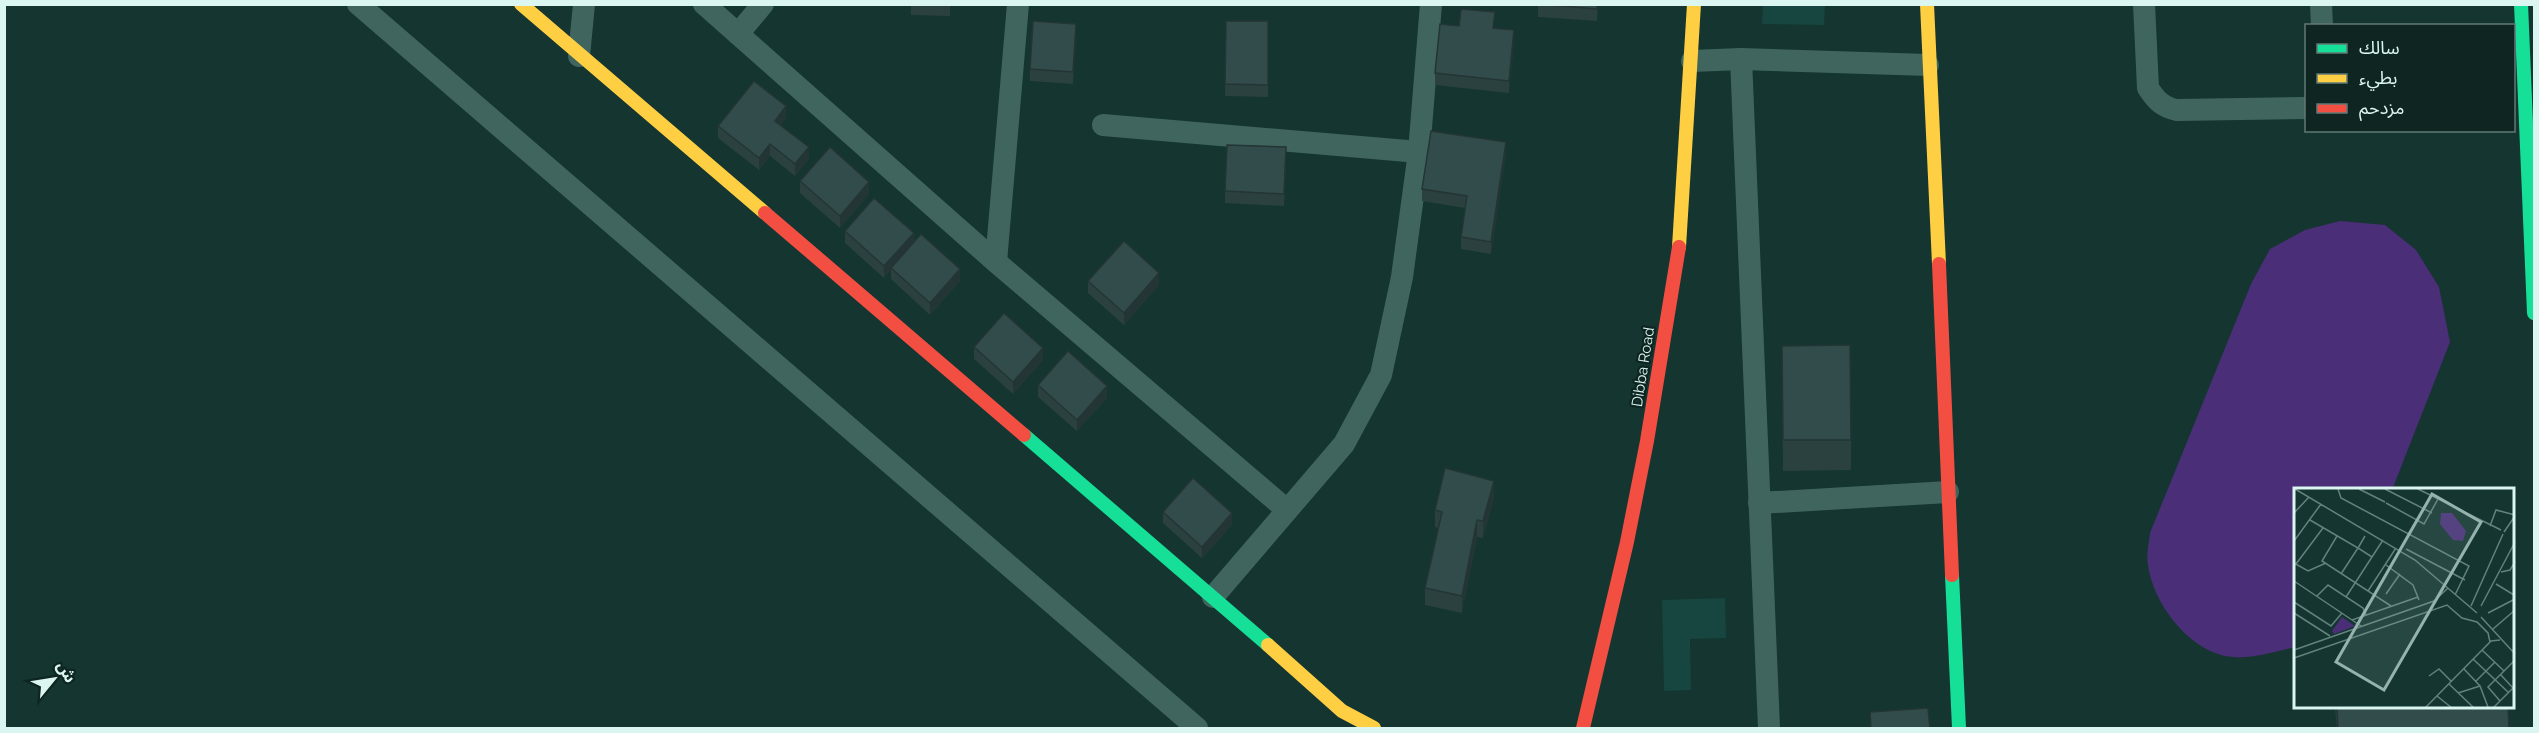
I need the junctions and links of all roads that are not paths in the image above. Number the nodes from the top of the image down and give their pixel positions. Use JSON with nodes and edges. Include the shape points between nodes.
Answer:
{"nodes":[{"id":1,"x":358,"y":4,"type":"edge"},
{"id":2,"x":521,"y":4,"type":"edge"},
{"id":3,"x":584,"y":4,"type":"edge"},
{"id":4,"x":704,"y":4,"type":"edge"},
{"id":5,"x":763,"y":4,"type":"edge"},
{"id":6,"x":1018,"y":4,"type":"edge"},
{"id":7,"x":1431,"y":4,"type":"edge"},
{"id":8,"x":1694,"y":4,"type":"edge"},
{"id":9,"x":1927,"y":4,"type":"edge"},
{"id":10,"x":2144,"y":4,"type":"edge"},
{"id":11,"x":2321,"y":4,"type":"edge"},
{"id":12,"x":2521,"y":4,"type":"edge"},
{"id":13,"x":2322,"y":24,"type":"edge"},
{"id":14,"x":738,"y":34,"type":"junction"},
{"id":15,"x":579,"y":56,"type":"junction"},
{"id":16,"x":1741,"y":59,"type":"junction"},
{"id":17,"x":1692,"y":61,"type":"junction"},
{"id":18,"x":1929,"y":64,"type":"junction"},
{"id":19,"x":2520,"y":96,"type":"edge"},
{"id":20,"x":2305,"y":108,"type":"edge"},
{"id":21,"x":1103,"y":125,"type":"dead end"},
{"id":22,"x":1419,"y":152,"type":"junction"},
{"id":23,"x":2532,"y":166,"type":"edge"},
{"id":24,"x":996,"y":262,"type":"junction"},
{"id":25,"x":2535,"y":314,"type":"edge"},
{"id":26,"x":1948,"y":492,"type":"junction"},
{"id":27,"x":1760,"y":503,"type":"junction"},
{"id":28,"x":1287,"y":510,"type":"junction"},
{"id":29,"x":1212,"y":597,"type":"junction"},
{"id":30,"x":1197,"y":729,"type":"edge"},
{"id":31,"x":1374,"y":729,"type":"edge"},
{"id":32,"x":1583,"y":729,"type":"edge"},
{"id":33,"x":1769,"y":729,"type":"edge"},
{"id":34,"x":1959,"y":729,"type":"edge"}],
"edges":[{"from":1,"to":30,"type":"street"},
{"from":2,"to":15,"type":"street"},
{"from":3,"to":15,"type":"street"},
{"from":4,"to":14,"type":"street"},
{"from":5,"to":14,"type":"street"},
{"from":6,"to":24,"type":"street"},
{"from":7,"to":22,"type":"street"},
{"from":8,"to":17,"type":"street","name":"Dibba Road"},
{"from":9,"to":18,"type":"street"},
{"from":10,"to":20,"type":"street","via":[[2148,88],[2166,108]]},
{"from":11,"to":13,"type":"street"},
{"from":12,"to":19,"type":"street"},
{"from":14,"to":24,"type":"street"},
{"from":15,"to":29,"type":"street"},
{"from":16,"to":17,"type":"street"},
{"from":16,"to":18,"type":"street"},
{"from":16,"to":27,"type":"street"},
{"from":17,"to":32,"type":"street","name":"Dibba Road","via":[[1680,247],[1627,542]]},
{"from":18,"to":26,"type":"street"},
{"from":19,"to":23,"type":"street"},
{"from":21,"to":22,"type":"street"},
{"from":22,"to":28,"type":"street","via":[[1402,277],[1381,375],[1344,444]]},
{"from":23,"to":25,"type":"street"},
{"from":24,"to":28,"type":"street"},
{"from":26,"to":27,"type":"street"},
{"from":26,"to":34,"type":"street"},
{"from":27,"to":33,"type":"street"},
{"from":28,"to":29,"type":"street"},
{"from":29,"to":31,"type":"street","via":[[1342,711]]}]}
